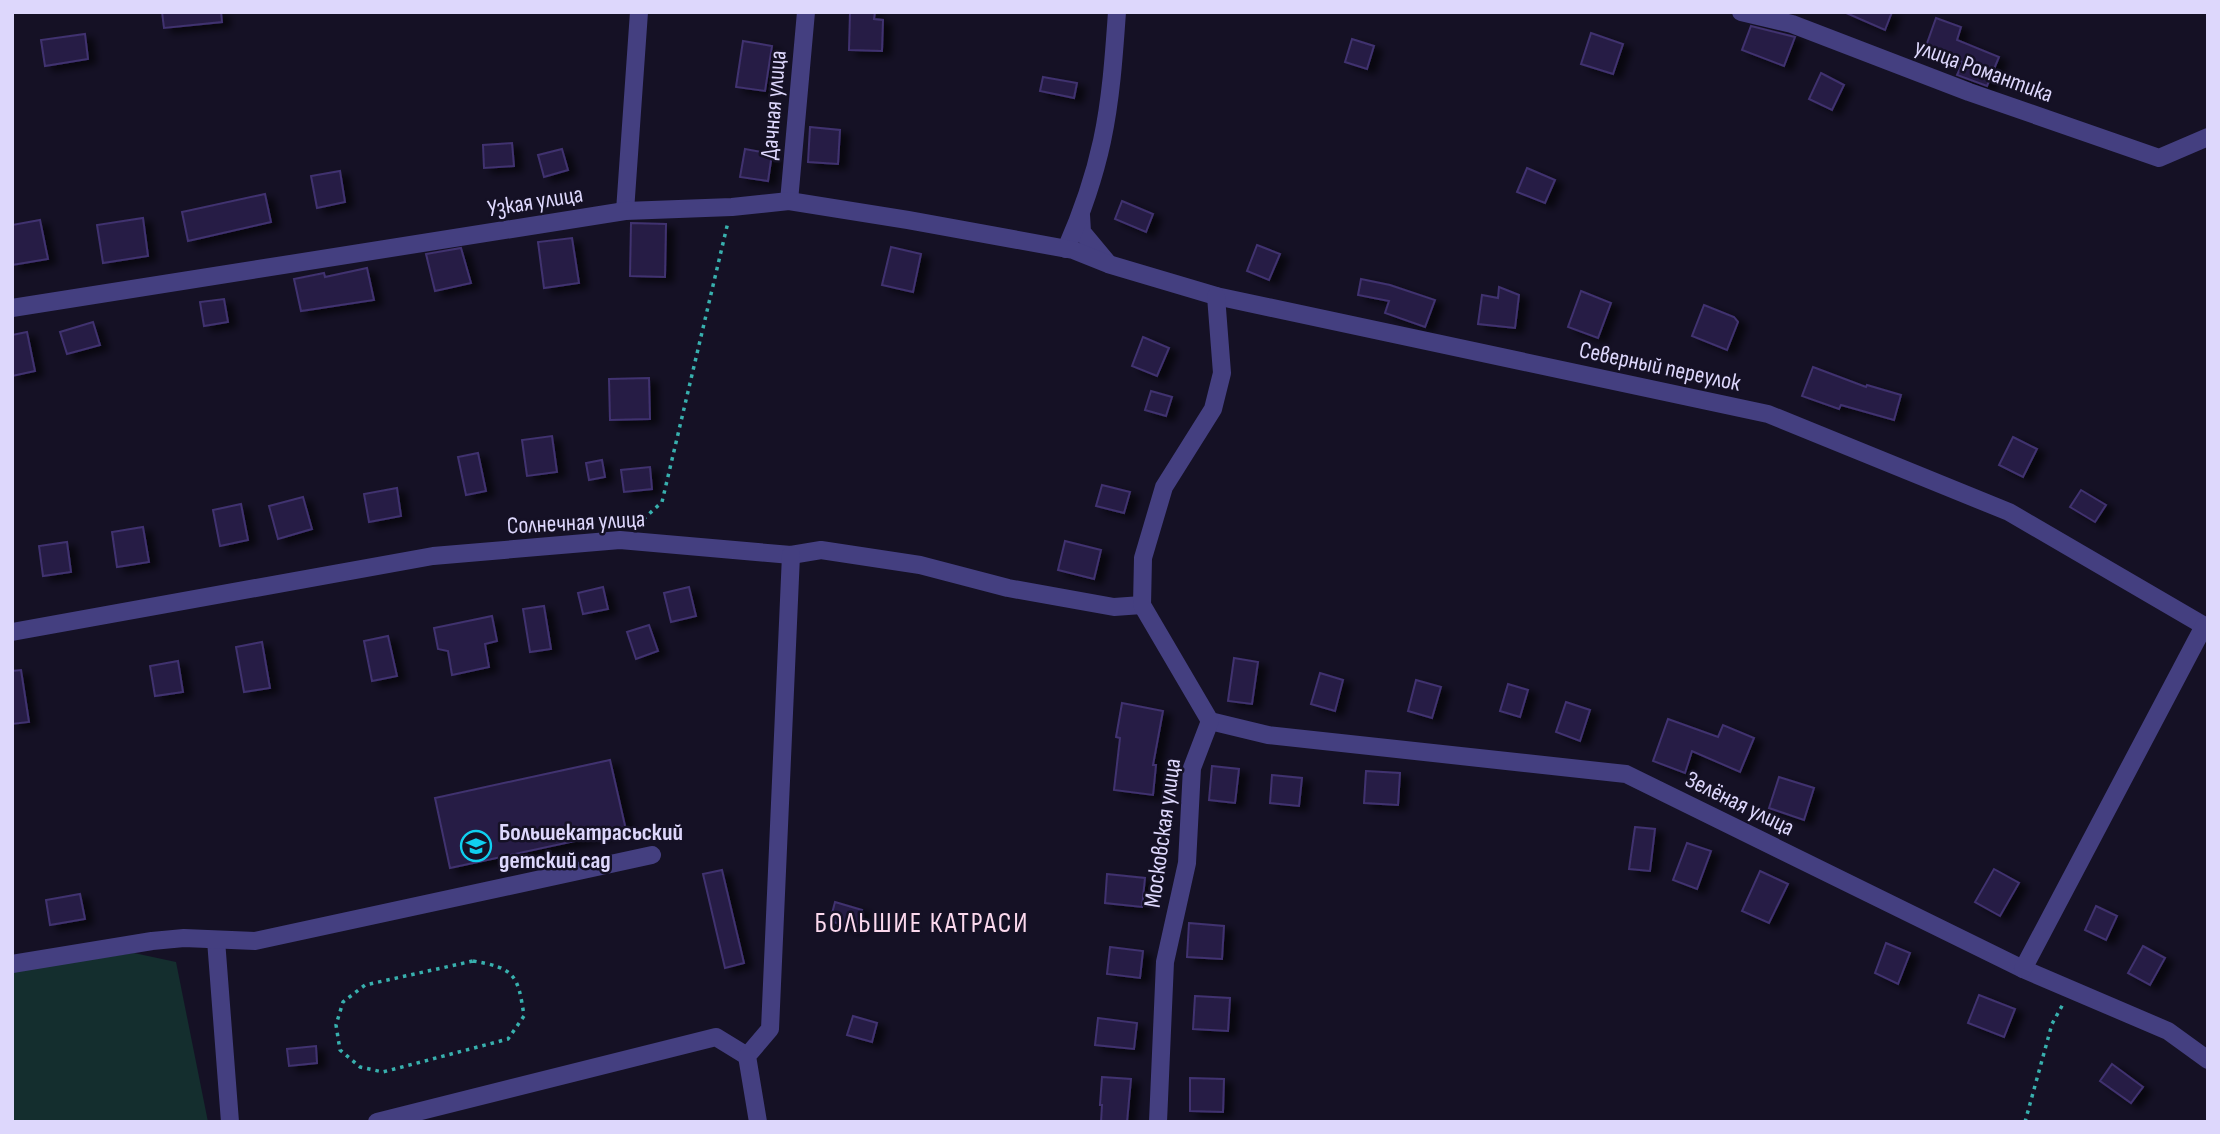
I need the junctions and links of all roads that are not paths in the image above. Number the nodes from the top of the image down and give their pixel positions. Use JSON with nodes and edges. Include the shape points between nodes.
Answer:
{"nodes":[{"id":1,"x":639,"y":12,"type":"edge"},
{"id":2,"x":806,"y":12,"type":"edge"},
{"id":3,"x":1117,"y":12,"type":"edge"},
{"id":4,"x":1741,"y":12,"type":"edge"},
{"id":5,"x":2208,"y":137,"type":"edge"},
{"id":6,"x":789,"y":201,"type":"junction"},
{"id":7,"x":625,"y":211,"type":"junction"},
{"id":8,"x":1080,"y":215,"type":"junction"},
{"id":9,"x":1066,"y":249,"type":"junction"},
{"id":10,"x":1108,"y":264,"type":"junction"},
{"id":11,"x":1216,"y":296,"type":"junction"},
{"id":12,"x":12,"y":308,"type":"edge"},
{"id":13,"x":791,"y":555,"type":"junction"},
{"id":14,"x":1142,"y":605,"type":"junction"},
{"id":15,"x":2206,"y":627,"type":"edge"},
{"id":16,"x":12,"y":632,"type":"edge"},
{"id":17,"x":1210,"y":721,"type":"junction"},
{"id":18,"x":652,"y":855,"type":"dead end"},
{"id":19,"x":216,"y":940,"type":"junction"},
{"id":20,"x":12,"y":964,"type":"edge"},
{"id":21,"x":2023,"y":969,"type":"junction"},
{"id":22,"x":747,"y":1056,"type":"junction"},
{"id":23,"x":2208,"y":1060,"type":"edge"},
{"id":24,"x":230,"y":1122,"type":"edge"},
{"id":25,"x":377,"y":1122,"type":"edge"},
{"id":26,"x":758,"y":1122,"type":"edge"},
{"id":27,"x":1158,"y":1122,"type":"edge"}],
"edges":[{"from":1,"to":7,"type":"street"},
{"from":2,"to":6,"type":"street","name":"Дачная улица"},
{"from":3,"to":8,"type":"street","via":[[1102,142]]},
{"from":4,"to":5,"type":"street","name":"улица Романтика","via":[[1792,24],[2159,158]]},
{"from":6,"to":7,"type":"street","name":"Узкая улица"},
{"from":6,"to":9,"type":"street","name":"Узкая улица"},
{"from":7,"to":12,"type":"street","name":"Узкая улица"},
{"from":8,"to":9,"type":"street"},
{"from":8,"to":10,"type":"street","via":[[1082,232]]},
{"from":9,"to":10,"type":"street","name":"Северный переулок"},
{"from":10,"to":11,"type":"street","name":"Северный переулок"},
{"from":11,"to":14,"type":"street","via":[[1222,373],[1213,409],[1164,488],[1143,558]]},
{"from":11,"to":15,"type":"street","name":"Северный переулок","via":[[1768,414],[2009,512]]},
{"from":13,"to":14,"type":"street","name":"Солнечная улица","via":[[821,550],[920,565],[1008,588],[1114,607]]},
{"from":13,"to":16,"type":"street","name":"Солнечная улица","via":[[620,540],[433,556]]},
{"from":13,"to":22,"type":"street","via":[[770,1029]]},
{"from":14,"to":17,"type":"street"},
{"from":15,"to":21,"type":"street"},
{"from":17,"to":21,"type":"street","name":"Зелёная улица","via":[[1268,735],[1626,774]]},
{"from":17,"to":27,"type":"street","name":"Московская улица","via":[[1192,768],[1187,863],[1165,962]]},
{"from":18,"to":19,"type":"street","via":[[312,930],[255,941]]},
{"from":19,"to":20,"type":"street","via":[[152,941]]},
{"from":19,"to":24,"type":"street"},
{"from":21,"to":23,"type":"street","name":"Зелёная улица","via":[[2168,1031]]},
{"from":22,"to":25,"type":"street","via":[[716,1037]]},
{"from":22,"to":26,"type":"street"}]}
